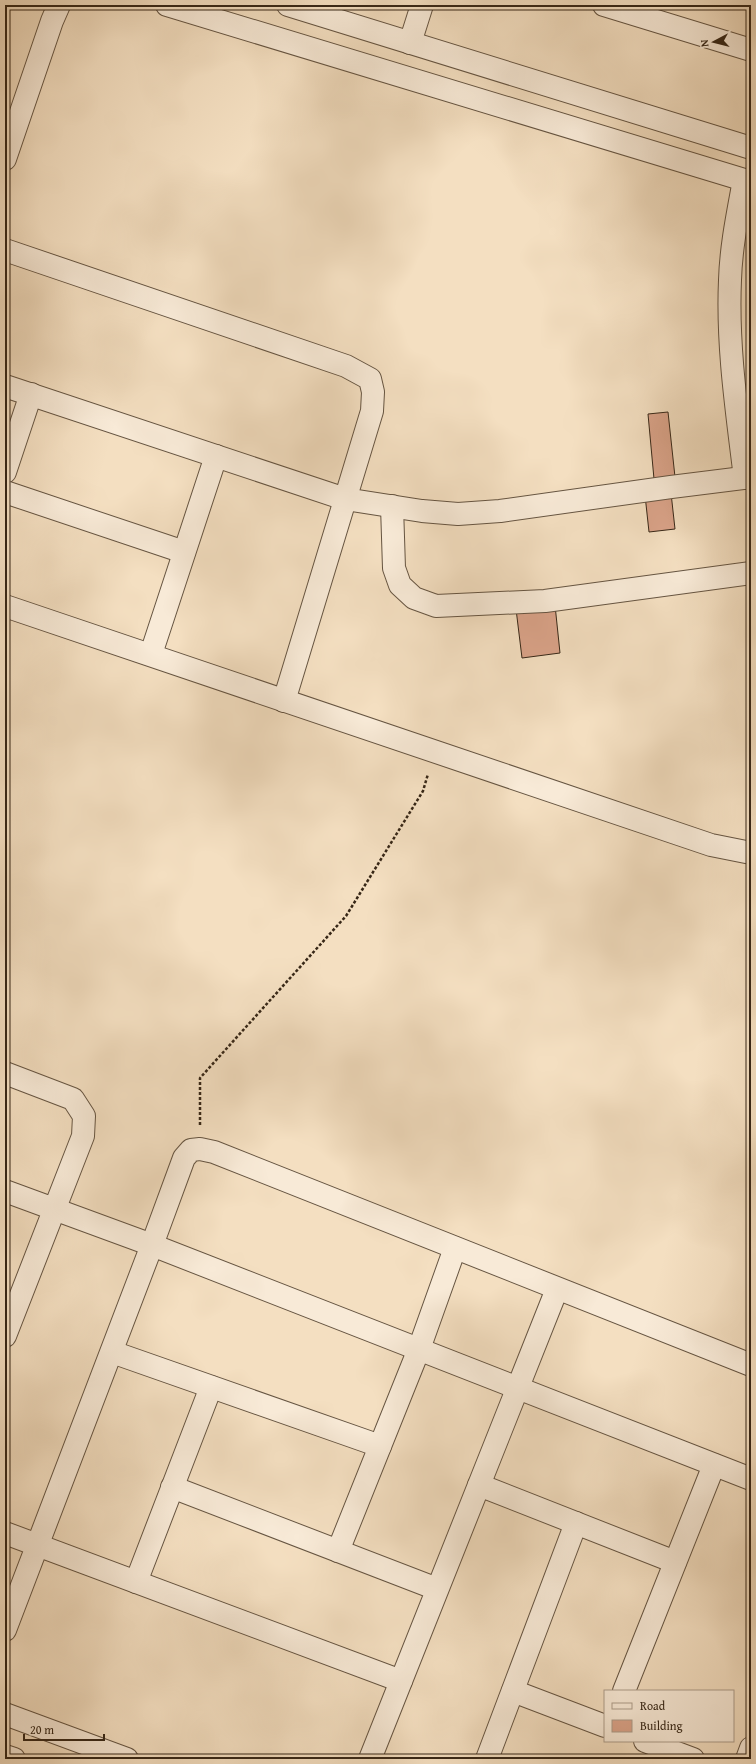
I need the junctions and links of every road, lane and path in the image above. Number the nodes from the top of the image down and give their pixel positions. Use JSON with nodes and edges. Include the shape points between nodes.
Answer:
{"nodes":[{"id":1,"x":59,"y":5,"type":"edge"},
{"id":2,"x":167,"y":5,"type":"edge"},
{"id":3,"x":288,"y":5,"type":"edge"},
{"id":4,"x":422,"y":5,"type":"edge"},
{"id":5,"x":604,"y":5,"type":"edge"},
{"id":6,"x":410,"y":43,"type":"junction"},
{"id":7,"x":751,"y":50,"type":"edge"},
{"id":8,"x":751,"y":148,"type":"edge"},
{"id":9,"x":5,"y":159,"type":"edge"},
{"id":10,"x":748,"y":181,"type":"edge"},
{"id":11,"x":5,"y":250,"type":"edge"},
{"id":12,"x":5,"y":386,"type":"edge"},
{"id":13,"x":31,"y":394,"type":"junction"},
{"id":14,"x":216,"y":456,"type":"junction"},
{"id":15,"x":5,"y":472,"type":"edge"},
{"id":16,"x":748,"y":477,"type":"edge"},
{"id":17,"x":5,"y":492,"type":"edge"},
{"id":18,"x":345,"y":499,"type":"junction"},
{"id":19,"x":392,"y":506,"type":"junction"},
{"id":20,"x":184,"y":552,"type":"junction"},
{"id":21,"x":751,"y":573,"type":"edge"},
{"id":22,"x":5,"y":606,"type":"edge"},
{"id":23,"x":151,"y":654,"type":"junction"},
{"id":24,"x":284,"y":701,"type":"junction"},
{"id":25,"x":434,"y":750,"type":"junction"},
{"id":26,"x":751,"y":853,"type":"edge"},
{"id":27,"x":5,"y":1073,"type":"edge"},
{"id":28,"x":200,"y":1149,"type":"junction"},
{"id":29,"x":5,"y":1191,"type":"edge"},
{"id":30,"x":53,"y":1209,"type":"junction"},
{"id":31,"x":152,"y":1245,"type":"junction"},
{"id":32,"x":455,"y":1248,"type":"junction"},
{"id":33,"x":557,"y":1289,"type":"junction"},
{"id":34,"x":5,"y":1336,"type":"edge"},
{"id":35,"x":418,"y":1348,"type":"junction"},
{"id":36,"x":112,"y":1352,"type":"junction"},
{"id":37,"x":751,"y":1365,"type":"edge"},
{"id":38,"x":211,"y":1387,"type":"junction"},
{"id":39,"x":518,"y":1387,"type":"junction"},
{"id":40,"x":380,"y":1446,"type":"junction"},
{"id":41,"x":714,"y":1465,"type":"junction"},
{"id":42,"x":751,"y":1479,"type":"edge"},
{"id":43,"x":479,"y":1485,"type":"junction"},
{"id":44,"x":172,"y":1487,"type":"junction"},
{"id":45,"x":576,"y":1523,"type":"junction"},
{"id":46,"x":5,"y":1533,"type":"edge"},
{"id":47,"x":37,"y":1545,"type":"junction"},
{"id":48,"x":338,"y":1551,"type":"junction"},
{"id":49,"x":675,"y":1562,"type":"junction"},
{"id":50,"x":136,"y":1582,"type":"junction"},
{"id":51,"x":437,"y":1589,"type":"junction"},
{"id":52,"x":5,"y":1630,"type":"edge"},
{"id":53,"x":401,"y":1681,"type":"junction"},
{"id":54,"x":513,"y":1690,"type":"junction"},
{"id":55,"x":624,"y":1690,"type":"edge"},
{"id":56,"x":5,"y":1714,"type":"edge"},
{"id":57,"x":604,"y":1726,"type":"edge"},
{"id":58,"x":648,"y":1742,"type":"edge"},
{"id":59,"x":751,"y":1748,"type":"edge"},
{"id":60,"x":5,"y":1756,"type":"edge"},
{"id":61,"x":14,"y":1759,"type":"edge"},
{"id":62,"x":127,"y":1759,"type":"edge"},
{"id":63,"x":370,"y":1759,"type":"edge"},
{"id":64,"x":487,"y":1759,"type":"edge"},
{"id":65,"x":692,"y":1759,"type":"edge"},
{"id":66,"x":747,"y":1759,"type":"edge"}],
"edges":[{"from":1,"to":9,"type":"street"},
{"from":2,"to":10,"type":"street"},
{"from":3,"to":6,"type":"street"},
{"from":4,"to":6,"type":"street"},
{"from":5,"to":7,"type":"street"},
{"from":6,"to":8,"type":"street"},
{"from":10,"to":16,"type":"street","via":[[734,234],[730,300],[733,384]]},
{"from":11,"to":18,"type":"street","via":[[346,366],[370,379],[373,392],[372,411]]},
{"from":12,"to":13,"type":"street"},
{"from":13,"to":14,"type":"street"},
{"from":13,"to":15,"type":"street"},
{"from":14,"to":18,"type":"street"},
{"from":14,"to":20,"type":"street"},
{"from":16,"to":19,"type":"street","via":[[500,511],[458,514]]},
{"from":17,"to":20,"type":"street"},
{"from":18,"to":19,"type":"street"},
{"from":18,"to":24,"type":"street"},
{"from":19,"to":21,"type":"street","via":[[394,568],[400,585],[414,598],[436,606],[545,601]]},
{"from":20,"to":23,"type":"street"},
{"from":22,"to":23,"type":"street"},
{"from":23,"to":24,"type":"street"},
{"from":24,"to":25,"type":"street"},
{"from":25,"to":26,"type":"street","via":[[711,845]]},
{"from":25,"to":28,"type":"path","via":[[423,791],[346,916],[200,1078]]},
{"from":27,"to":30,"type":"street","via":[[73,1099],[84,1116],[83,1136]]},
{"from":28,"to":31,"type":"street","via":[[191,1150],[184,1158]]},
{"from":28,"to":32,"type":"street","via":[[214,1152]]},
{"from":29,"to":30,"type":"street"},
{"from":30,"to":31,"type":"street"},
{"from":30,"to":34,"type":"street"},
{"from":31,"to":35,"type":"street"},
{"from":31,"to":36,"type":"street"},
{"from":32,"to":33,"type":"street"},
{"from":32,"to":35,"type":"street"},
{"from":33,"to":37,"type":"street"},
{"from":33,"to":39,"type":"street"},
{"from":35,"to":39,"type":"street"},
{"from":35,"to":40,"type":"street"},
{"from":36,"to":38,"type":"street"},
{"from":36,"to":47,"type":"street"},
{"from":38,"to":40,"type":"street"},
{"from":38,"to":44,"type":"street"},
{"from":39,"to":41,"type":"street"},
{"from":39,"to":43,"type":"street"},
{"from":40,"to":48,"type":"street"},
{"from":41,"to":42,"type":"street"},
{"from":41,"to":49,"type":"street"},
{"from":43,"to":45,"type":"street"},
{"from":43,"to":51,"type":"street"},
{"from":44,"to":48,"type":"street"},
{"from":44,"to":50,"type":"street"},
{"from":45,"to":49,"type":"street"},
{"from":45,"to":54,"type":"street"},
{"from":46,"to":47,"type":"street"},
{"from":47,"to":50,"type":"street"},
{"from":47,"to":52,"type":"street"},
{"from":48,"to":51,"type":"street"},
{"from":49,"to":55,"type":"street"},
{"from":50,"to":53,"type":"street"},
{"from":51,"to":53,"type":"street"},
{"from":53,"to":63,"type":"street"},
{"from":54,"to":57,"type":"street"},
{"from":54,"to":64,"type":"street"},
{"from":56,"to":62,"type":"street"},
{"from":58,"to":65,"type":"street"},
{"from":59,"to":66,"type":"street"},
{"from":60,"to":61,"type":"street"}]}
